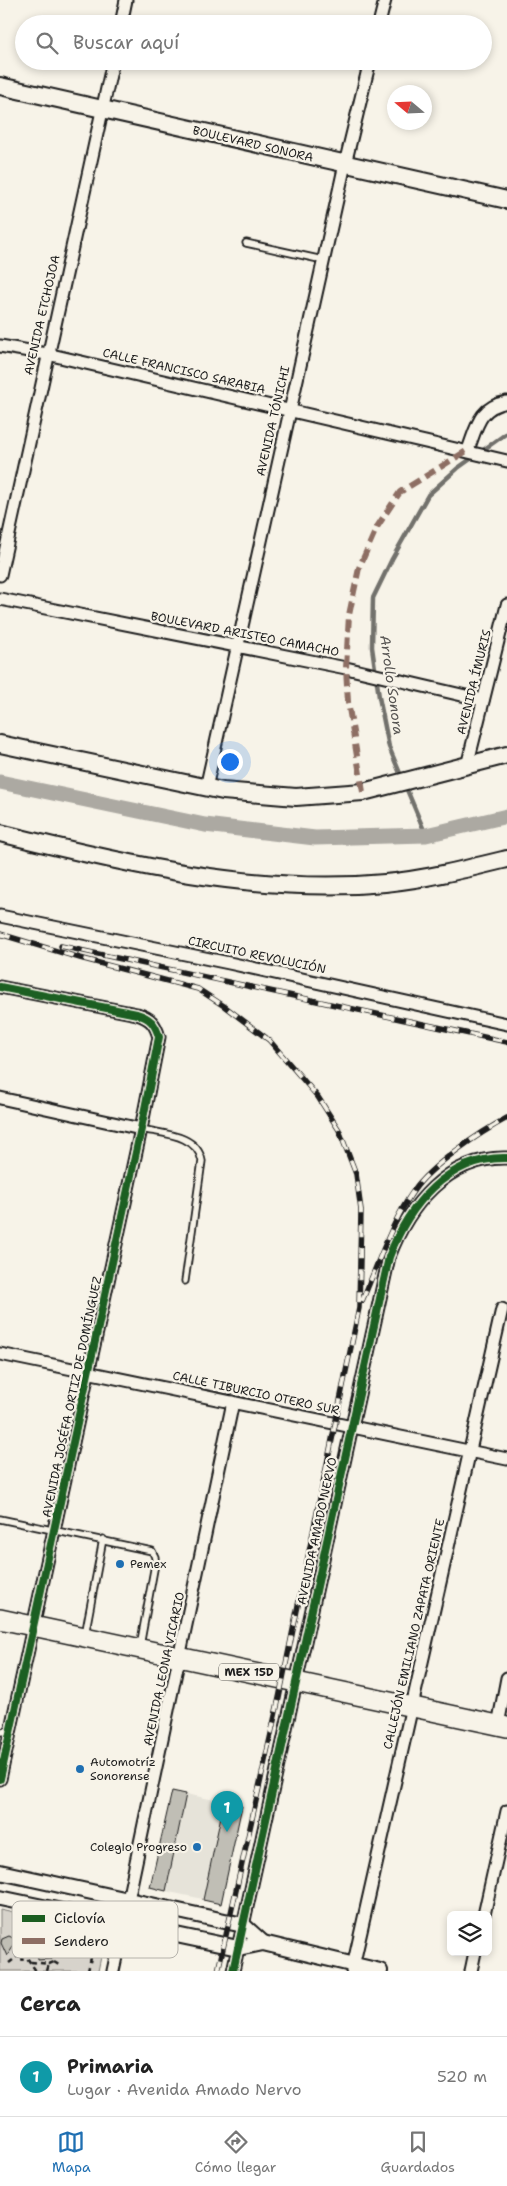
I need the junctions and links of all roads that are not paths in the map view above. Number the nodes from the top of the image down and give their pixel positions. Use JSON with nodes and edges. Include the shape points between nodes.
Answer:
{"nodes":[{"id":1,"x":126,"y":0,"type":"edge"},
{"id":2,"x":385,"y":0,"type":"edge"},
{"id":3,"x":123,"y":15,"type":"edge"},
{"id":4,"x":381,"y":15,"type":"edge"},
{"id":5,"x":111,"y":70,"type":"edge"},
{"id":6,"x":368,"y":70,"type":"edge"},
{"id":7,"x":0,"y":86,"type":"edge"},
{"id":8,"x":103,"y":110,"type":"junction"},
{"id":9,"x":344,"y":164,"type":"junction"},
{"id":10,"x":507,"y":200,"type":"edge"},
{"id":11,"x":246,"y":243,"type":"dead end"},
{"id":12,"x":323,"y":260,"type":"junction"},
{"id":13,"x":0,"y":346,"type":"edge"},
{"id":14,"x":47,"y":354,"type":"junction"},
{"id":15,"x":507,"y":402,"type":"edge"},
{"id":16,"x":290,"y":409,"type":"junction"},
{"id":17,"x":468,"y":450,"type":"junction"},
{"id":18,"x":507,"y":460,"type":"edge"},
{"id":19,"x":0,"y":576,"type":"edge"},
{"id":20,"x":0,"y":599,"type":"edge"},
{"id":21,"x":507,"y":604,"type":"edge"},
{"id":22,"x":236,"y":646,"type":"junction"},
{"id":23,"x":483,"y":700,"type":"junction"},
{"id":24,"x":0,"y":744,"type":"edge"},
{"id":25,"x":507,"y":754,"type":"edge"},
{"id":26,"x":467,"y":766,"type":"junction"},
{"id":27,"x":206,"y":788,"type":"junction"},
{"id":28,"x":0,"y":833,"type":"edge"},
{"id":29,"x":507,"y":859,"type":"edge"},
{"id":30,"x":0,"y":916,"type":"edge"},
{"id":31,"x":0,"y":987,"type":"edge"},
{"id":32,"x":507,"y":1024,"type":"edge"},
{"id":33,"x":0,"y":1098,"type":"edge"},
{"id":34,"x":141,"y":1129,"type":"junction"},
{"id":35,"x":507,"y":1158,"type":"edge"},
{"id":36,"x":185,"y":1281,"type":"dead end"},
{"id":37,"x":502,"y":1309,"type":"dead end"},
{"id":38,"x":0,"y":1354,"type":"edge"},
{"id":39,"x":88,"y":1372,"type":"junction"},
{"id":40,"x":233,"y":1402,"type":"junction"},
{"id":41,"x":352,"y":1426,"type":"junction"},
{"id":42,"x":469,"y":1451,"type":"junction"},
{"id":43,"x":507,"y":1459,"type":"edge"},
{"id":44,"x":0,"y":1519,"type":"edge"},
{"id":45,"x":55,"y":1529,"type":"junction"},
{"id":46,"x":103,"y":1539,"type":"junction"},
{"id":47,"x":0,"y":1619,"type":"edge"},
{"id":48,"x":34,"y":1626,"type":"junction"},
{"id":49,"x":85,"y":1637,"type":"junction"},
{"id":50,"x":140,"y":1649,"type":"junction"},
{"id":51,"x":180,"y":1657,"type":"junction"},
{"id":52,"x":507,"y":1678,"type":"edge"},
{"id":53,"x":295,"y":1682,"type":"junction"},
{"id":54,"x":411,"y":1706,"type":"junction"},
{"id":55,"x":502,"y":1726,"type":"edge"},
{"id":56,"x":5,"y":1732,"type":"edge"},
{"id":57,"x":0,"y":1779,"type":"edge"},
{"id":58,"x":507,"y":1811,"type":"edge"},
{"id":59,"x":0,"y":1872,"type":"edge"},
{"id":60,"x":0,"y":1898,"type":"edge"},
{"id":61,"x":129,"y":1900,"type":"junction"},
{"id":62,"x":14,"y":1901,"type":"edge"},
{"id":63,"x":134,"y":1901,"type":"edge"},
{"id":64,"x":178,"y":1911,"type":"edge"},
{"id":65,"x":485,"y":1911,"type":"edge"},
{"id":66,"x":243,"y":1925,"type":"junction"},
{"id":67,"x":178,"y":1935,"type":"edge"},
{"id":68,"x":263,"y":1943,"type":"junction"},
{"id":69,"x":238,"y":1948,"type":"junction"},
{"id":70,"x":474,"y":1956,"type":"edge"},
{"id":71,"x":116,"y":1958,"type":"edge"},
{"id":72,"x":353,"y":1968,"type":"edge"},
{"id":73,"x":113,"y":1971,"type":"edge"},
{"id":74,"x":233,"y":1971,"type":"edge"},
{"id":75,"x":380,"y":1971,"type":"edge"},
{"id":76,"x":471,"y":1971,"type":"edge"}],
"edges":[{"from":1,"to":3,"type":"street"},
{"from":2,"to":4,"type":"street"},
{"from":5,"to":8,"type":"street","name":"AVENIDA ETCHOJOA"},
{"from":6,"to":9,"type":"street","name":"AVENIDA TÓNICHI"},
{"from":7,"to":8,"type":"main road","name":"BOULEVARD SONORA"},
{"from":8,"to":9,"type":"main road","name":"BOULEVARD SONORA"},
{"from":8,"to":14,"type":"street","name":"AVENIDA ETCHOJOA"},
{"from":9,"to":10,"type":"main road","name":"BOULEVARD SONORA"},
{"from":9,"to":12,"type":"street","name":"AVENIDA TÓNICHI"},
{"from":11,"to":12,"type":"lane"},
{"from":12,"to":16,"type":"street","name":"AVENIDA TÓNICHI"},
{"from":13,"to":14,"type":"street","name":"CALLE FRANCISCO SARABIA"},
{"from":14,"to":16,"type":"street","name":"CALLE FRANCISCO SARABIA"},
{"from":14,"to":19,"type":"street","name":"AVENIDA ETCHOJOA"},
{"from":15,"to":17,"type":"street","via":[[487,409]]},
{"from":16,"to":17,"type":"street","name":"CALLE FRANCISCO SARABIA"},
{"from":16,"to":22,"type":"street","name":"AVENIDA TÓNICHI"},
{"from":17,"to":18,"type":"street","name":"CALLE FRANCISCO SARABIA"},
{"from":20,"to":22,"type":"street","name":"BOULEVARD ARISTEO CAMACHO"},
{"from":21,"to":23,"type":"street","name":"AVENIDA ÍMURIS"},
{"from":22,"to":23,"type":"street","name":"BOULEVARD ARISTEO CAMACHO"},
{"from":22,"to":27,"type":"street","name":"AVENIDA TÓNICHI"},
{"from":23,"to":26,"type":"street","name":"AVENIDA ÍMURIS"},
{"from":24,"to":27,"type":"main road"},
{"from":25,"to":26,"type":"main road"},
{"from":26,"to":27,"type":"main road","via":[[378,789],[328,796],[276,796]]},
{"from":28,"to":29,"type":"main road","via":[[136,865],[265,882],[383,883],[439,876]]},
{"from":30,"to":32,"type":"street","name":"CIRCUITO REVOLUCIÓN"},
{"from":31,"to":34,"type":"street","name":"AVENIDA JOSÉFA ORTIZ DE DOMÍNGUEZ","via":[[136,1014],[152,1021],[159,1037]]},
{"from":33,"to":34,"type":"street"},
{"from":34,"to":36,"type":"lane","via":[[188,1141],[201,1152]]},
{"from":34,"to":39,"type":"street","name":"AVENIDA JOSÉFA ORTIZ DE DOMÍNGUEZ"},
{"from":35,"to":41,"type":"street","name":"AVENIDA AMADO NERVO","via":[[464,1165],[432,1188],[407,1218],[389,1257]]},
{"from":37,"to":42,"type":"street","name":"CALLEJÓN EMILIANO ZAPATA ORIENTE"},
{"from":38,"to":39,"type":"street","name":"CALLE TIBURCIO OTERO SUR"},
{"from":39,"to":40,"type":"street","name":"CALLE TIBURCIO OTERO SUR"},
{"from":39,"to":45,"type":"street","name":"AVENIDA JOSÉFA ORTIZ DE DOMÍNGUEZ"},
{"from":40,"to":41,"type":"street","name":"CALLE TIBURCIO OTERO SUR"},
{"from":40,"to":51,"type":"street","name":"AVENIDA LEONA VICARIO"},
{"from":41,"to":42,"type":"street","name":"CALLE TIBURCIO OTERO SUR"},
{"from":41,"to":53,"type":"street","name":"AVENIDA AMADO NERVO"},
{"from":42,"to":43,"type":"street","name":"CALLE TIBURCIO OTERO SUR"},
{"from":42,"to":54,"type":"street","name":"CALLEJÓN EMILIANO ZAPATA ORIENTE"},
{"from":44,"to":45,"type":"lane"},
{"from":45,"to":46,"type":"lane"},
{"from":45,"to":48,"type":"street","name":"AVENIDA JOSÉFA ORTIZ DE DOMÍNGUEZ"},
{"from":46,"to":49,"type":"lane"},
{"from":46,"to":50,"type":"lane","via":[[146,1548],[155,1557]]},
{"from":47,"to":48,"type":"highway","number":"MEX 15D"},
{"from":48,"to":49,"type":"highway","number":"MEX 15D"},
{"from":48,"to":56,"type":"street","name":"AVENIDA JOSÉFA ORTIZ DE DOMÍNGUEZ"},
{"from":49,"to":50,"type":"highway","number":"MEX 15D"},
{"from":50,"to":51,"type":"highway","number":"MEX 15D"},
{"from":51,"to":53,"type":"highway","number":"MEX 15D"},
{"from":51,"to":61,"type":"street","name":"AVENIDA LEONA VICARIO"},
{"from":52,"to":55,"type":"street"},
{"from":53,"to":54,"type":"highway","number":"MEX 15D"},
{"from":53,"to":66,"type":"street","name":"AVENIDA AMADO NERVO"},
{"from":54,"to":55,"type":"highway","number":"MEX 15D"},
{"from":54,"to":72,"type":"street","name":"CALLEJÓN EMILIANO ZAPATA ORIENTE"},
{"from":56,"to":57,"type":"street","name":"AVENIDA JOSÉFA ORTIZ DE DOMÍNGUEZ"},
{"from":58,"to":65,"type":"street"},
{"from":59,"to":61,"type":"street"},
{"from":60,"to":62,"type":"street"},
{"from":61,"to":63,"type":"street"},
{"from":64,"to":66,"type":"street"},
{"from":66,"to":68,"type":"street"},
{"from":66,"to":69,"type":"street","name":"AVENIDA AMADO NERVO"},
{"from":67,"to":69,"type":"street"},
{"from":68,"to":69,"type":"street"},
{"from":68,"to":72,"type":"street"},
{"from":69,"to":74,"type":"street","name":"AVENIDA AMADO NERVO"},
{"from":70,"to":76,"type":"street"},
{"from":71,"to":73,"type":"street","name":"AVENIDA LEONA VICARIO"},
{"from":72,"to":75,"type":"street"}]}
